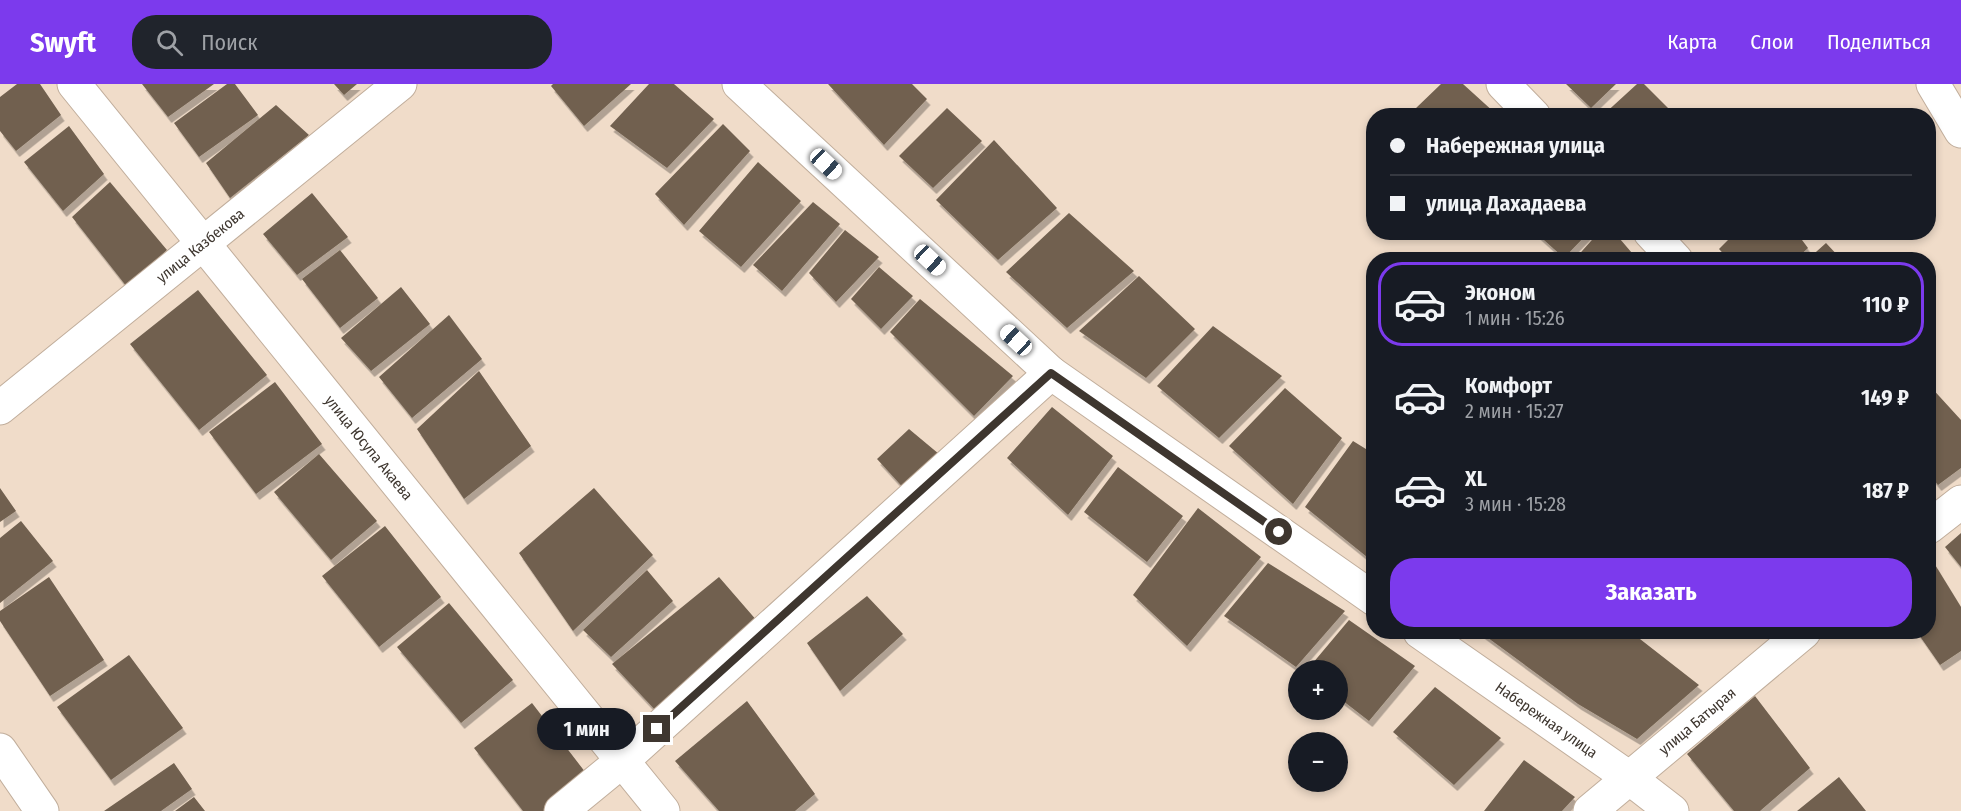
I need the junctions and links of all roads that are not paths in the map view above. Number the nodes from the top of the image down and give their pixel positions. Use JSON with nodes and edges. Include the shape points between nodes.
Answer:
{"nodes":[{"id":1,"x":74,"y":84,"type":"edge"},
{"id":2,"x":400,"y":84,"type":"edge"},
{"id":3,"x":739,"y":84,"type":"edge"},
{"id":4,"x":1503,"y":84,"type":"edge"},
{"id":5,"x":1933,"y":84,"type":"edge"},
{"id":6,"x":1526,"y":108,"type":"edge"},
{"id":7,"x":1961,"y":131,"type":"edge"},
{"id":8,"x":1657,"y":240,"type":"edge"},
{"id":9,"x":203,"y":245,"type":"junction"},
{"id":10,"x":1669,"y":252,"type":"edge"},
{"id":11,"x":1051,"y":373,"type":"junction"},
{"id":12,"x":0,"y":408,"type":"edge"},
{"id":13,"x":1961,"y":502,"type":"edge"},
{"id":14,"x":1936,"y":519,"type":"edge"},
{"id":15,"x":1366,"y":593,"type":"edge"},
{"id":16,"x":1430,"y":639,"type":"edge"},
{"id":17,"x":1796,"y":639,"type":"edge"},
{"id":18,"x":0,"y":750,"type":"edge"},
{"id":19,"x":622,"y":760,"type":"junction"},
{"id":20,"x":1628,"y":777,"type":"junction"},
{"id":21,"x":42,"y":811,"type":"edge"},
{"id":22,"x":561,"y":811,"type":"edge"},
{"id":23,"x":663,"y":811,"type":"edge"},
{"id":24,"x":1590,"y":811,"type":"edge"},
{"id":25,"x":1672,"y":811,"type":"edge"}],
"edges":[{"from":1,"to":9,"type":"street","name":"улица Юсупа Акаева"},
{"from":2,"to":9,"type":"street","name":"улица Казбекова"},
{"from":3,"to":11,"type":"street"},
{"from":4,"to":6,"type":"street"},
{"from":5,"to":7,"type":"street"},
{"from":8,"to":10,"type":"street"},
{"from":9,"to":12,"type":"street","name":"улица Казбекова"},
{"from":9,"to":19,"type":"street","name":"улица Юсупа Акаева"},
{"from":11,"to":15,"type":"street"},
{"from":11,"to":19,"type":"street"},
{"from":13,"to":14,"type":"street"},
{"from":16,"to":20,"type":"street","name":"Набережная улица"},
{"from":17,"to":20,"type":"street","name":"улица Батырая"},
{"from":18,"to":21,"type":"street"},
{"from":19,"to":22,"type":"street"},
{"from":19,"to":23,"type":"street","name":"улица Юсупа Акаева"},
{"from":20,"to":24,"type":"street","name":"улица Батырая"},
{"from":20,"to":25,"type":"street","name":"Набережная улица"}]}
